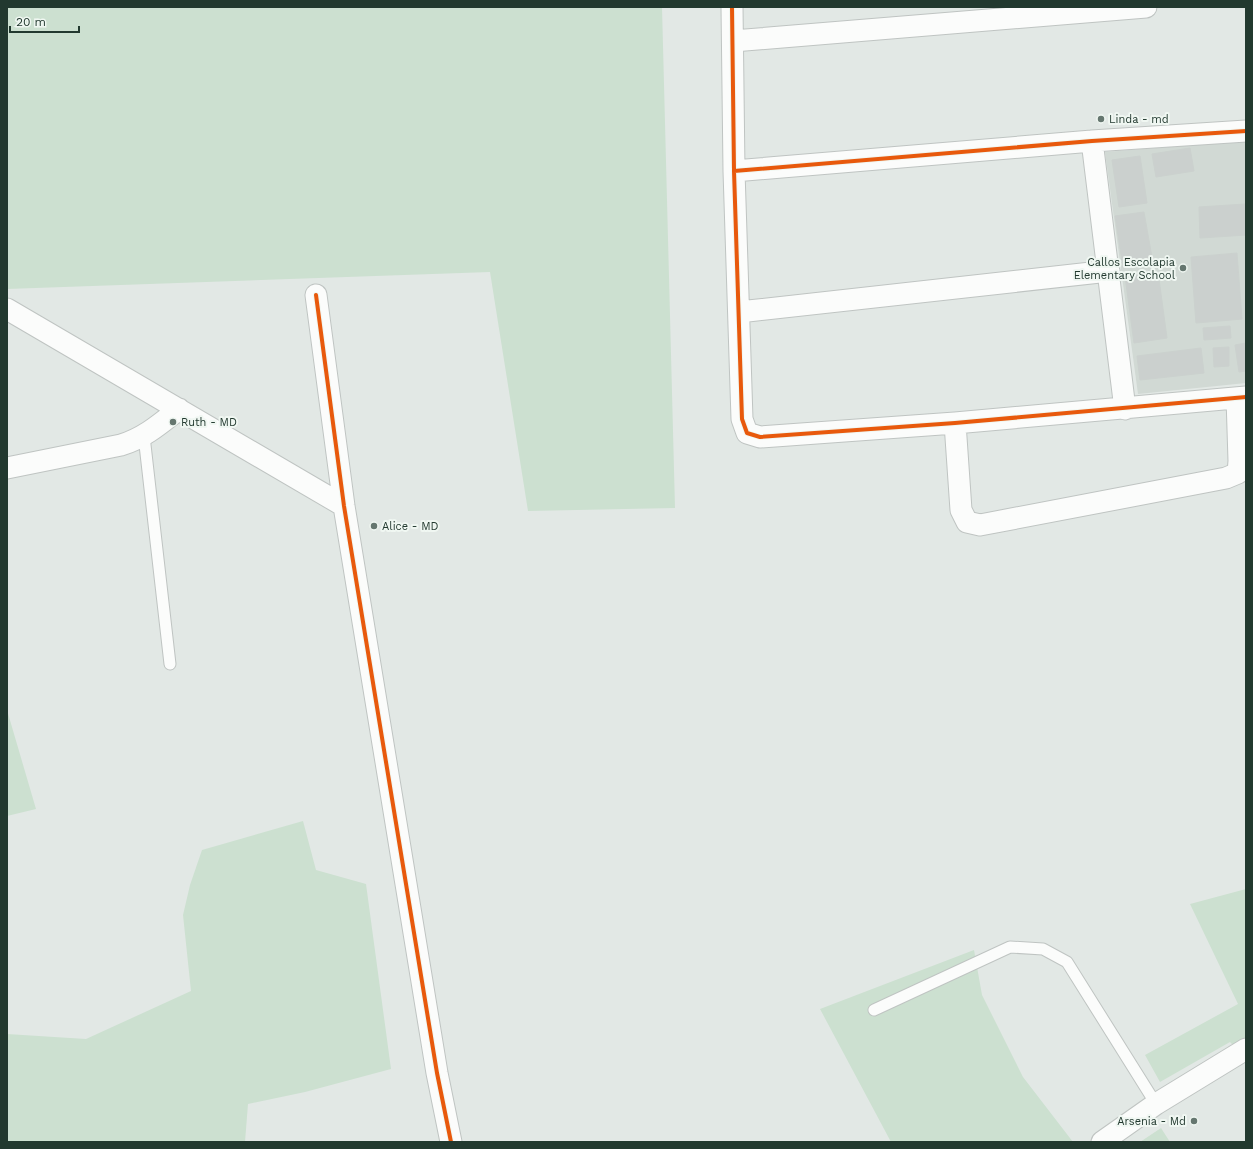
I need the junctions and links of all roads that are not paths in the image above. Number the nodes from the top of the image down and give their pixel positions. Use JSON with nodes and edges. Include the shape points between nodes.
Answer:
{"nodes":[{"id":1,"x":732,"y":7,"type":"edge"},
{"id":2,"x":1146,"y":7,"type":"edge"},
{"id":3,"x":733,"y":41,"type":"junction"},
{"id":4,"x":1246,"y":131,"type":"edge"},
{"id":5,"x":1092,"y":141,"type":"junction"},
{"id":6,"x":734,"y":171,"type":"junction"},
{"id":7,"x":1109,"y":271,"type":"junction"},
{"id":8,"x":316,"y":295,"type":"dead end"},
{"id":9,"x":7,"y":309,"type":"edge"},
{"id":10,"x":739,"y":312,"type":"junction"},
{"id":11,"x":1241,"y":397,"type":"edge"},
{"id":12,"x":179,"y":409,"type":"junction"},
{"id":13,"x":1125,"y":409,"type":"junction"},
{"id":14,"x":955,"y":423,"type":"junction"},
{"id":15,"x":144,"y":436,"type":"junction"},
{"id":16,"x":7,"y":468,"type":"edge"},
{"id":17,"x":344,"y":506,"type":"junction"},
{"id":18,"x":170,"y":664,"type":"dead end"},
{"id":19,"x":874,"y":1010,"type":"dead end"},
{"id":20,"x":1246,"y":1049,"type":"edge"},
{"id":21,"x":1156,"y":1104,"type":"junction"},
{"id":22,"x":451,"y":1142,"type":"edge"},
{"id":23,"x":1102,"y":1142,"type":"edge"}],
"edges":[{"from":1,"to":3,"type":"street"},
{"from":2,"to":3,"type":"street"},
{"from":3,"to":6,"type":"street"},
{"from":4,"to":5,"type":"street"},
{"from":5,"to":6,"type":"street"},
{"from":5,"to":7,"type":"street"},
{"from":6,"to":10,"type":"street"},
{"from":7,"to":10,"type":"street"},
{"from":7,"to":13,"type":"street"},
{"from":8,"to":17,"type":"street"},
{"from":9,"to":12,"type":"street"},
{"from":10,"to":14,"type":"street","via":[[742,418],[747,433],[760,437]]},
{"from":11,"to":13,"type":"street"},
{"from":11,"to":14,"type":"street","via":[[1238,473],[1226,478],[980,525],[966,522],[961,510]]},
{"from":12,"to":15,"type":"street"},
{"from":12,"to":17,"type":"street"},
{"from":13,"to":14,"type":"street"},
{"from":15,"to":16,"type":"street","via":[[121,445]]},
{"from":15,"to":18,"type":"lane"},
{"from":17,"to":22,"type":"street","via":[[437,1073]]},
{"from":19,"to":21,"type":"lane","via":[[1010,947],[1043,949],[1067,962]]},
{"from":20,"to":21,"type":"street"},
{"from":21,"to":23,"type":"street"}]}
